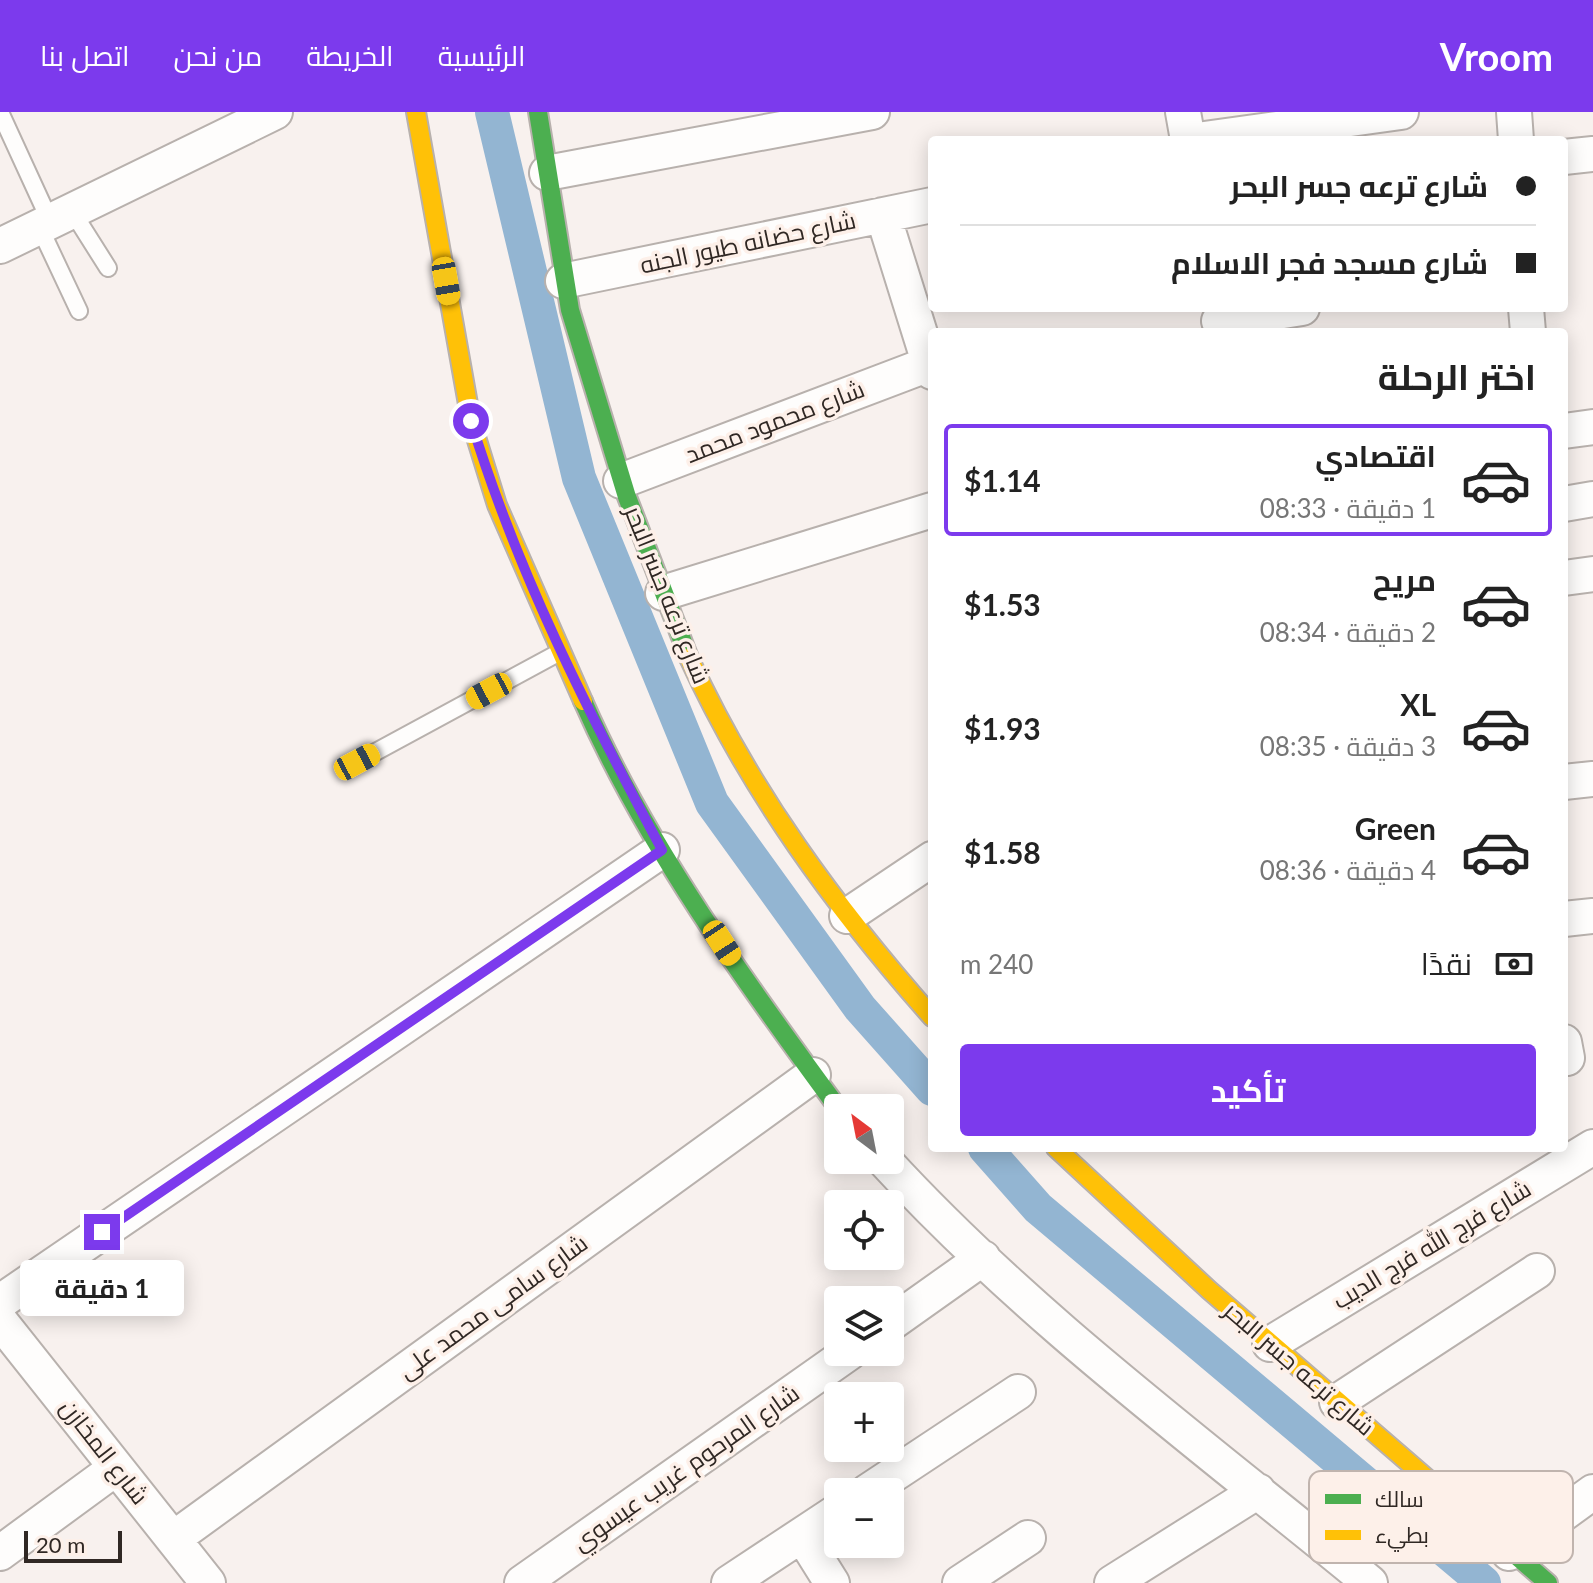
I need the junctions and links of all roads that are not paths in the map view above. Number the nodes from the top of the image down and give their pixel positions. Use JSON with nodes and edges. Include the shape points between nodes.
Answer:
{"nodes":[{"id":1,"x":0,"y":112,"type":"edge"},
{"id":2,"x":275,"y":112,"type":"edge"},
{"id":3,"x":416,"y":112,"type":"edge"},
{"id":4,"x":538,"y":112,"type":"edge"},
{"id":5,"x":872,"y":112,"type":"edge"},
{"id":6,"x":1183,"y":112,"type":"edge"},
{"id":7,"x":1401,"y":112,"type":"edge"},
{"id":8,"x":1514,"y":112,"type":"edge"},
{"id":9,"x":836,"y":115,"type":"edge"},
{"id":10,"x":1187,"y":136,"type":"edge"},
{"id":11,"x":1226,"y":136,"type":"edge"},
{"id":12,"x":1516,"y":136,"type":"edge"},
{"id":13,"x":1593,"y":154,"type":"edge"},
{"id":14,"x":1568,"y":157,"type":"edge"},
{"id":15,"x":547,"y":173,"type":"junction"},
{"id":16,"x":928,"y":206,"type":"edge"},
{"id":17,"x":883,"y":215,"type":"junction"},
{"id":18,"x":54,"y":219,"type":"junction"},
{"id":19,"x":0,"y":246,"type":"edge"},
{"id":20,"x":108,"y":268,"type":"dead end"},
{"id":21,"x":563,"y":281,"type":"junction"},
{"id":22,"x":79,"y":311,"type":"dead end"},
{"id":23,"x":1274,"y":312,"type":"edge"},
{"id":24,"x":1219,"y":320,"type":"edge"},
{"id":25,"x":928,"y":358,"type":"edge"},
{"id":26,"x":928,"y":369,"type":"edge"},
{"id":27,"x":1593,"y":427,"type":"edge"},
{"id":28,"x":1568,"y":430,"type":"edge"},
{"id":29,"x":621,"y":481,"type":"junction"},
{"id":30,"x":1593,"y":499,"type":"edge"},
{"id":31,"x":1568,"y":503,"type":"edge"},
{"id":32,"x":928,"y":511,"type":"edge"},
{"id":33,"x":1593,"y":574,"type":"edge"},
{"id":34,"x":1568,"y":577,"type":"edge"},
{"id":35,"x":663,"y":593,"type":"junction"},
{"id":36,"x":562,"y":651,"type":"junction"},
{"id":37,"x":357,"y":762,"type":"dead end"},
{"id":38,"x":1593,"y":779,"type":"edge"},
{"id":39,"x":1568,"y":782,"type":"edge"},
{"id":40,"x":662,"y":850,"type":"junction"},
{"id":41,"x":928,"y":862,"type":"edge"},
{"id":42,"x":847,"y":916,"type":"junction"},
{"id":43,"x":1593,"y":916,"type":"edge"},
{"id":44,"x":1568,"y":919,"type":"edge"},
{"id":45,"x":928,"y":1012,"type":"edge"},
{"id":46,"x":813,"y":1075,"type":"junction"},
{"id":47,"x":827,"y":1094,"type":"edge"},
{"id":48,"x":1593,"y":1147,"type":"edge"},
{"id":49,"x":1060,"y":1152,"type":"edge"},
{"id":50,"x":897,"y":1174,"type":"edge"},
{"id":51,"x":983,"y":1258,"type":"junction"},
{"id":52,"x":1537,"y":1271,"type":"dead end"},
{"id":53,"x":0,"y":1302,"type":"edge"},
{"id":54,"x":904,"y":1314,"type":"edge"},
{"id":55,"x":0,"y":1321,"type":"edge"},
{"id":56,"x":1270,"y":1344,"type":"junction"},
{"id":57,"x":830,"y":1366,"type":"edge"},
{"id":58,"x":1018,"y":1392,"type":"dead end"},
{"id":59,"x":1337,"y":1402,"type":"junction"},
{"id":60,"x":116,"y":1468,"type":"junction"},
{"id":61,"x":1416,"y":1471,"type":"edge"},
{"id":62,"x":888,"y":1478,"type":"edge"},
{"id":63,"x":1258,"y":1491,"type":"junction"},
{"id":64,"x":1593,"y":1492,"type":"edge"},
{"id":65,"x":1573,"y":1507,"type":"edge"},
{"id":66,"x":824,"y":1520,"type":"edge"},
{"id":67,"x":1309,"y":1533,"type":"edge"},
{"id":68,"x":802,"y":1535,"type":"junction"},
{"id":69,"x":1028,"y":1538,"type":"dead end"},
{"id":70,"x":173,"y":1539,"type":"junction"},
{"id":71,"x":0,"y":1553,"type":"edge"},
{"id":72,"x":1346,"y":1563,"type":"edge"},
{"id":73,"x":1522,"y":1563,"type":"edge"},
{"id":74,"x":208,"y":1583,"type":"edge"},
{"id":75,"x":522,"y":1583,"type":"edge"},
{"id":76,"x":729,"y":1583,"type":"edge"},
{"id":77,"x":832,"y":1583,"type":"edge"},
{"id":78,"x":960,"y":1583,"type":"edge"},
{"id":79,"x":1112,"y":1583,"type":"edge"},
{"id":80,"x":1370,"y":1583,"type":"edge"},
{"id":81,"x":1548,"y":1583,"type":"edge"}],
"edges":[{"from":1,"to":18,"type":"lane"},
{"from":2,"to":18,"type":"street"},
{"from":3,"to":36,"type":"street","via":[[471,421],[497,505]]},
{"from":4,"to":15,"type":"street","name":"شارع ترعه جسر البحر"},
{"from":5,"to":9,"type":"street"},
{"from":6,"to":10,"type":"street"},
{"from":7,"to":11,"type":"street"},
{"from":8,"to":12,"type":"street"},
{"from":9,"to":15,"type":"street"},
{"from":13,"to":14,"type":"street"},
{"from":15,"to":21,"type":"street","name":"شارع ترعه جسر البحر"},
{"from":16,"to":17,"type":"street","name":"شارع حضانه طيور الجنه"},
{"from":17,"to":21,"type":"street","name":"شارع حضانه طيور الجنه"},
{"from":17,"to":25,"type":"street"},
{"from":18,"to":19,"type":"street"},
{"from":18,"to":20,"type":"lane"},
{"from":18,"to":22,"type":"lane"},
{"from":21,"to":29,"type":"street","name":"شارع ترعه جسر البحر"},
{"from":23,"to":24,"type":"street"},
{"from":26,"to":29,"type":"street","name":"شارع محمود محمد"},
{"from":27,"to":28,"type":"street"},
{"from":29,"to":35,"type":"street","name":"شارع ترعه جسر البحر"},
{"from":30,"to":31,"type":"street"},
{"from":32,"to":35,"type":"street"},
{"from":33,"to":34,"type":"street"},
{"from":35,"to":42,"type":"street","name":"شارع ترعه جسر البحر","via":[[746,769]]},
{"from":36,"to":37,"type":"lane"},
{"from":36,"to":40,"type":"street","via":[[587,710]]},
{"from":38,"to":39,"type":"street"},
{"from":40,"to":46,"type":"street"},
{"from":40,"to":53,"type":"street"},
{"from":41,"to":42,"type":"street"},
{"from":42,"to":45,"type":"street","name":"شارع ترعه جسر البحر"},
{"from":43,"to":44,"type":"street"},
{"from":46,"to":47,"type":"street"},
{"from":46,"to":70,"type":"street","name":"شارع سامى محمد على"},
{"from":48,"to":56,"type":"street","name":"شارع فرج الله فرج الديب"},
{"from":49,"to":56,"type":"street","name":"شارع ترعه جسر البحر"},
{"from":50,"to":51,"type":"street"},
{"from":51,"to":54,"type":"street"},
{"from":51,"to":63,"type":"street","via":[[1049,1320]]},
{"from":52,"to":59,"type":"street"},
{"from":55,"to":60,"type":"street","name":"شارع المخازن"},
{"from":56,"to":59,"type":"street","name":"شارع ترعه جسر البحر"},
{"from":57,"to":75,"type":"street","name":"شارع المرحوم غريب عيسوي"},
{"from":58,"to":62,"type":"street"},
{"from":59,"to":61,"type":"street","name":"شارع ترعه جسر البحر"},
{"from":60,"to":70,"type":"street","name":"شارع المخازن"},
{"from":60,"to":71,"type":"street"},
{"from":63,"to":67,"type":"street"},
{"from":63,"to":79,"type":"street"},
{"from":64,"to":65,"type":"street"},
{"from":66,"to":68,"type":"street"},
{"from":68,"to":76,"type":"street"},
{"from":68,"to":77,"type":"street"},
{"from":69,"to":78,"type":"street"},
{"from":70,"to":74,"type":"street","name":"شارع المخازن"},
{"from":72,"to":80,"type":"street"},
{"from":73,"to":81,"type":"street","name":"شارع ترعه جسر البحر"}]}
